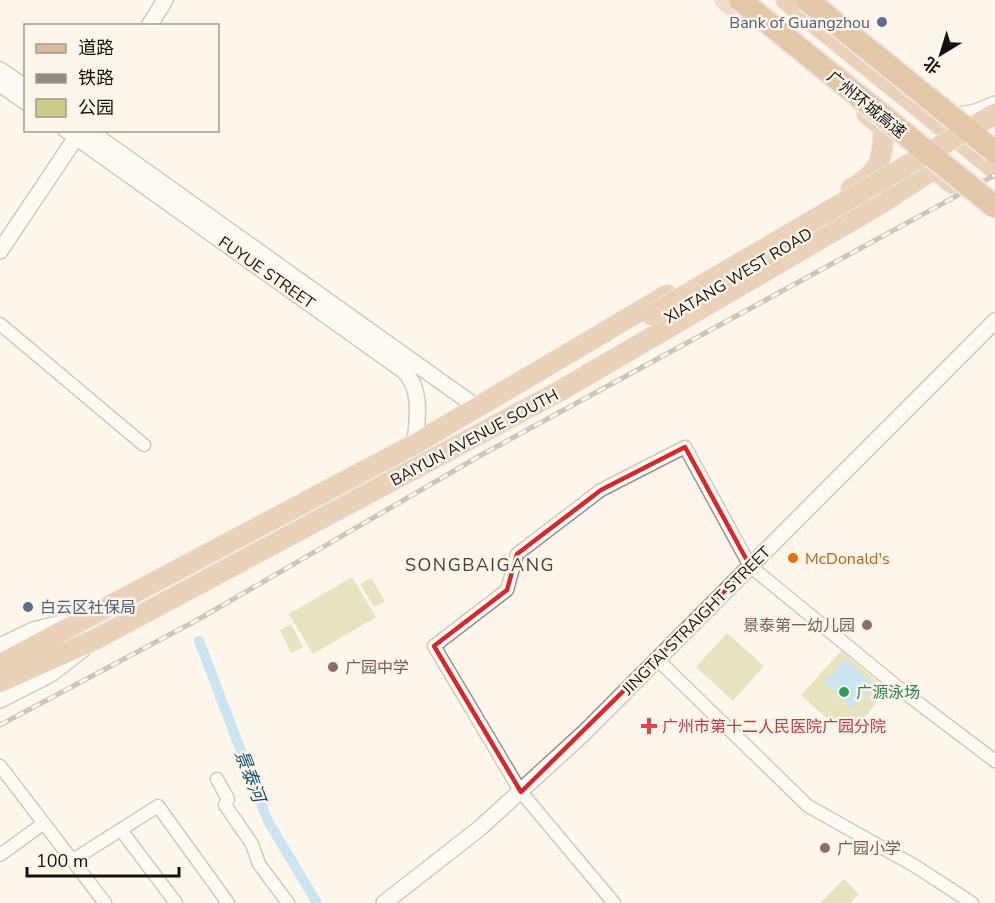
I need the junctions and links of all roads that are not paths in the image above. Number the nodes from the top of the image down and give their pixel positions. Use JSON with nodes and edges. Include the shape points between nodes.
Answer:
{"nodes":[{"id":1,"x":165,"y":0,"type":"edge"},
{"id":2,"x":725,"y":0,"type":"edge"},
{"id":3,"x":740,"y":0,"type":"edge"},
{"id":4,"x":755,"y":0,"type":"edge"},
{"id":5,"x":791,"y":0,"type":"edge"},
{"id":6,"x":820,"y":0,"type":"edge"},
{"id":7,"x":150,"y":24,"type":"edge"},
{"id":8,"x":798,"y":35,"type":"junction"},
{"id":9,"x":855,"y":58,"type":"junction"},
{"id":10,"x":900,"y":64,"type":"junction"},
{"id":11,"x":2,"y":79,"type":"edge"},
{"id":12,"x":824,"y":79,"type":"junction"},
{"id":13,"x":24,"y":87,"type":"edge"},
{"id":14,"x":24,"y":100,"type":"edge"},
{"id":15,"x":995,"y":104,"type":"edge"},
{"id":16,"x":995,"y":114,"type":"edge"},
{"id":17,"x":959,"y":115,"type":"junction"},
{"id":18,"x":995,"y":124,"type":"edge"},
{"id":19,"x":884,"y":128,"type":"junction"},
{"id":20,"x":78,"y":132,"type":"edge"},
{"id":21,"x":995,"y":143,"type":"edge"},
{"id":22,"x":995,"y":152,"type":"edge"},
{"id":23,"x":934,"y":169,"type":"junction"},
{"id":24,"x":995,"y":169,"type":"edge"},
{"id":25,"x":863,"y":182,"type":"junction"},
{"id":26,"x":995,"y":195,"type":"edge"},
{"id":27,"x":880,"y":204,"type":"junction"},
{"id":28,"x":995,"y":207,"type":"edge"},
{"id":29,"x":995,"y":217,"type":"edge"},
{"id":30,"x":0,"y":251,"type":"edge"},
{"id":31,"x":654,"y":319,"type":"junction"},
{"id":32,"x":995,"y":321,"type":"edge"},
{"id":33,"x":0,"y":324,"type":"edge"},
{"id":34,"x":478,"y":408,"type":"junction"},
{"id":35,"x":484,"y":431,"type":"junction"},
{"id":36,"x":415,"y":444,"type":"junction"},
{"id":37,"x":144,"y":445,"type":"dead end"},
{"id":38,"x":750,"y":566,"type":"junction"},
{"id":39,"x":83,"y":618,"type":"junction"},
{"id":40,"x":96,"y":639,"type":"junction"},
{"id":41,"x":0,"y":646,"type":"edge"},
{"id":42,"x":658,"y":660,"type":"junction"},
{"id":43,"x":0,"y":664,"type":"edge"},
{"id":44,"x":0,"y":682,"type":"edge"},
{"id":45,"x":0,"y":700,"type":"edge"},
{"id":46,"x":995,"y":761,"type":"edge"},
{"id":47,"x":0,"y":766,"type":"edge"},
{"id":48,"x":217,"y":779,"type":"dead end"},
{"id":49,"x":521,"y":792,"type":"junction"},
{"id":50,"x":44,"y":823,"type":"junction"},
{"id":51,"x":121,"y":830,"type":"junction"},
{"id":52,"x":0,"y":855,"type":"edge"},
{"id":53,"x":73,"y":860,"type":"junction"},
{"id":54,"x":105,"y":903,"type":"edge"},
{"id":55,"x":176,"y":903,"type":"edge"},
{"id":56,"x":228,"y":903,"type":"edge"},
{"id":57,"x":288,"y":903,"type":"edge"},
{"id":58,"x":384,"y":903,"type":"edge"},
{"id":59,"x":614,"y":903,"type":"edge"},
{"id":60,"x":972,"y":903,"type":"edge"}],
"edges":[{"from":1,"to":7,"type":"street"},
{"from":2,"to":12,"type":"main road"},
{"from":3,"to":28,"type":"highway","name":"广州环城高速","bridge":true},
{"from":4,"to":8,"type":"highway"},
{"from":5,"to":9,"type":"highway"},
{"from":5,"to":22,"type":"highway","bridge":true},
{"from":6,"to":10,"type":"main road"},
{"from":8,"to":12,"type":"highway"},
{"from":8,"to":26,"type":"main road"},
{"from":9,"to":10,"type":"main road"},
{"from":9,"to":24,"type":"highway"},
{"from":10,"to":17,"type":"main road"},
{"from":11,"to":13,"type":"street"},
{"from":11,"to":14,"type":"street"},
{"from":12,"to":19,"type":"highway"},
{"from":15,"to":17,"type":"street"},
{"from":16,"to":31,"type":"highway","name":"XIATANG WEST ROAD","bridge":true},
{"from":17,"to":21,"type":"main road"},
{"from":18,"to":31,"type":"highway","name":"XIATANG WEST ROAD","bridge":true},
{"from":19,"to":23,"type":"main road"},
{"from":19,"to":25,"type":"highway","name":"BAIYUN AVENUE SOUTH","via":[[881,160]]},
{"from":20,"to":30,"type":"street"},
{"from":20,"to":34,"type":"street","name":"FUYUE STREET"},
{"from":20,"to":36,"type":"street","name":"FUYUE STREET","via":[[404,371],[415,387]]},
{"from":23,"to":27,"type":"highway","name":"BAIYUN AVENUE SOUTH"},
{"from":23,"to":29,"type":"highway"},
{"from":25,"to":27,"type":"highway","via":[[878,189]]},
{"from":25,"to":34,"type":"highway","name":"BAIYUN AVENUE SOUTH"},
{"from":27,"to":35,"type":"highway","name":"BAIYUN AVENUE SOUTH","via":[[574,383]]},
{"from":31,"to":34,"type":"highway","name":"XIATANG WEST ROAD"},
{"from":31,"to":35,"type":"highway","name":"XIATANG WEST ROAD","via":[[539,391]]},
{"from":32,"to":38,"type":"street","name":"JINGTAI STRAIGHT STREET"},
{"from":33,"to":37,"type":"street"},
{"from":34,"to":36,"type":"highway","name":"BAIYUN AVENUE SOUTH"},
{"from":35,"to":40,"type":"highway","name":"BAIYUN AVENUE SOUTH"},
{"from":36,"to":39,"type":"highway","name":"BAIYUN AVENUE SOUTH"},
{"from":38,"to":42,"type":"street","name":"JINGTAI STRAIGHT STREET"},
{"from":38,"to":46,"type":"street"},
{"from":38,"to":49,"type":"street","via":[[685,447],[601,490],[518,554],[507,590],[434,646]]},
{"from":39,"to":41,"type":"street","via":[[33,630]]},
{"from":39,"to":43,"type":"highway","name":"BAIYUN AVENUE SOUTH"},
{"from":40,"to":44,"type":"highway","name":"BAIYUN AVENUE SOUTH"},
{"from":40,"to":45,"type":"street","via":[[51,674]]},
{"from":42,"to":49,"type":"street","name":"JINGTAI STRAIGHT STREET"},
{"from":42,"to":60,"type":"street","via":[[808,806]]},
{"from":47,"to":50,"type":"street"},
{"from":48,"to":57,"type":"street","via":[[228,799],[225,805],[252,844],[259,864]]},
{"from":49,"to":58,"type":"street","name":"JINGTAI STRAIGHT STREET"},
{"from":49,"to":59,"type":"street"},
{"from":50,"to":52,"type":"street"},
{"from":50,"to":53,"type":"street"},
{"from":51,"to":53,"type":"street"},
{"from":51,"to":55,"type":"street"},
{"from":51,"to":56,"type":"street","via":[[158,806]]},
{"from":53,"to":54,"type":"street"}]}
